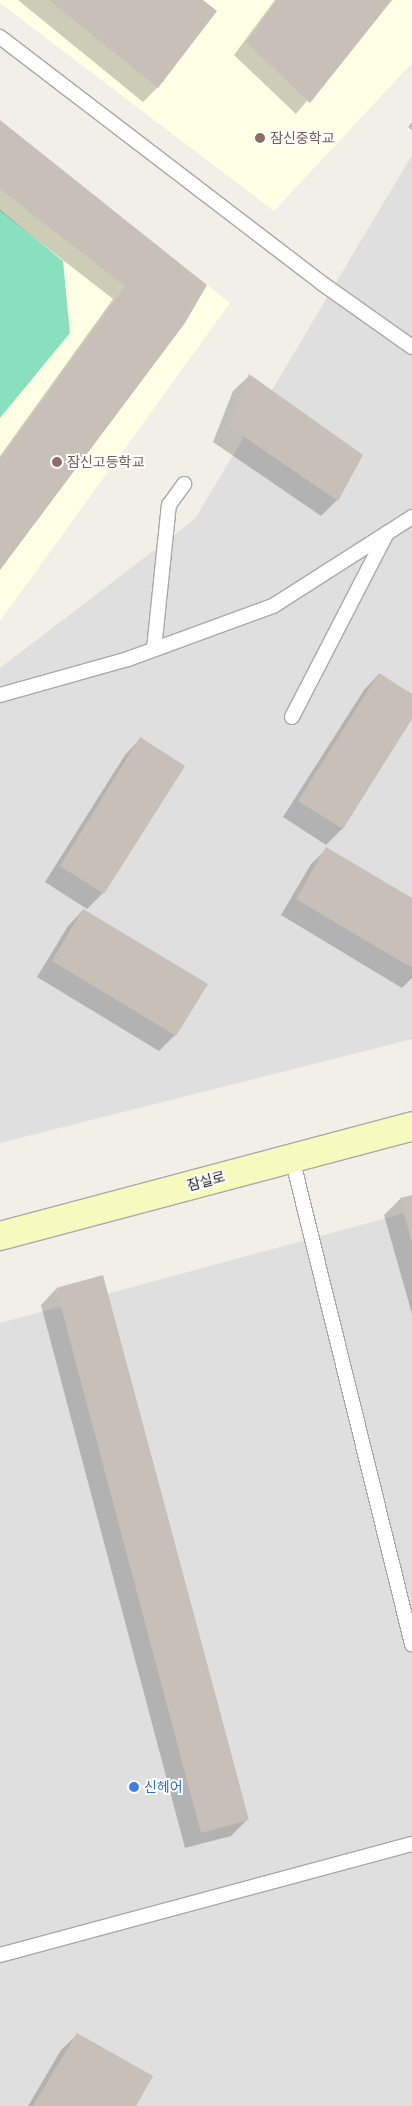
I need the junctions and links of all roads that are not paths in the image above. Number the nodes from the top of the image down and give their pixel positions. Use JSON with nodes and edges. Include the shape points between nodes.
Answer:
{"nodes":[{"id":1,"x":0,"y":37,"type":"edge"},
{"id":2,"x":412,"y":347,"type":"edge"},
{"id":3,"x":184,"y":484,"type":"dead end"},
{"id":4,"x":412,"y":517,"type":"edge"},
{"id":5,"x":387,"y":532,"type":"junction"},
{"id":6,"x":154,"y":650,"type":"junction"},
{"id":7,"x":0,"y":696,"type":"edge"},
{"id":8,"x":292,"y":717,"type":"dead end"},
{"id":9,"x":412,"y":1126,"type":"edge"},
{"id":10,"x":292,"y":1158,"type":"junction"},
{"id":11,"x":0,"y":1236,"type":"edge"},
{"id":12,"x":412,"y":1644,"type":"edge"},
{"id":13,"x":412,"y":1844,"type":"edge"},
{"id":14,"x":0,"y":1955,"type":"edge"}],
"edges":[{"from":1,"to":2,"type":"lane","via":[[323,284]]},
{"from":3,"to":6,"type":"lane","via":[[169,504]]},
{"from":4,"to":5,"type":"lane"},
{"from":5,"to":6,"type":"lane","via":[[273,606]]},
{"from":5,"to":8,"type":"lane"},
{"from":6,"to":7,"type":"lane"},
{"from":9,"to":10,"type":"street","name":"잠실로"},
{"from":10,"to":11,"type":"street","name":"잠실로"},
{"from":10,"to":12,"type":"lane"},
{"from":13,"to":14,"type":"lane"}]}
